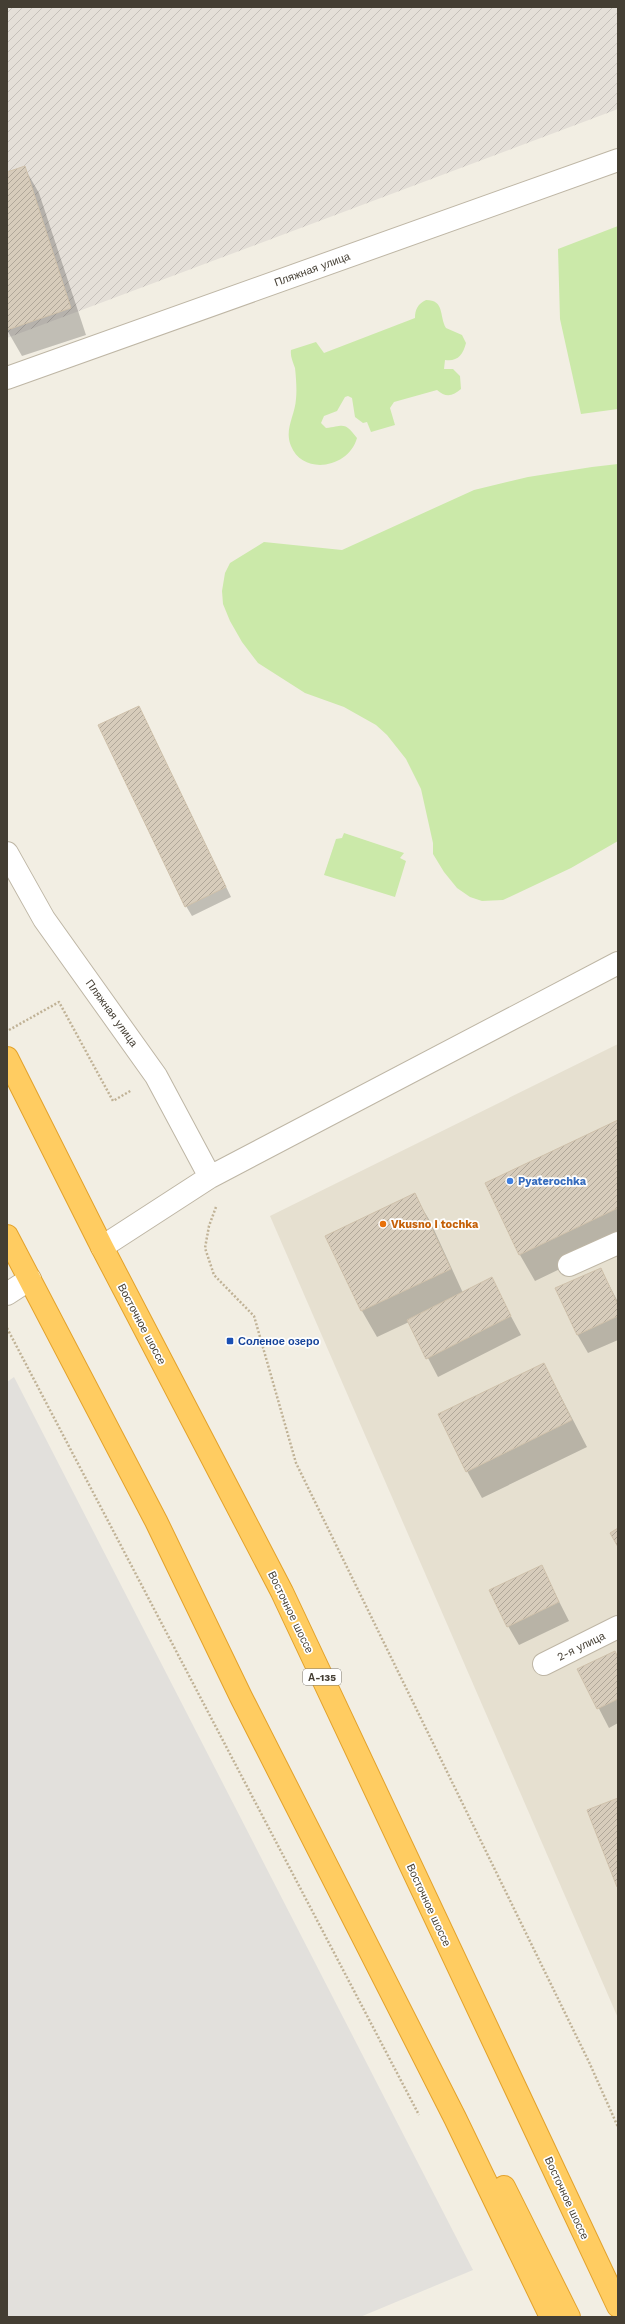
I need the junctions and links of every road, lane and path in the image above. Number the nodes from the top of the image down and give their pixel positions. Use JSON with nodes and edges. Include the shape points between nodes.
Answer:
{"nodes":[{"id":1,"x":618,"y":160,"type":"edge"},
{"id":2,"x":7,"y":378,"type":"edge"},
{"id":3,"x":7,"y":854,"type":"edge"},
{"id":4,"x":618,"y":963,"type":"edge"},
{"id":5,"x":7,"y":1031,"type":"edge"},
{"id":6,"x":7,"y":1058,"type":"edge"},
{"id":7,"x":113,"y":1101,"type":"dead end"},
{"id":8,"x":210,"y":1177,"type":"junction"},
{"id":9,"x":7,"y":1236,"type":"edge"},
{"id":10,"x":618,"y":1243,"type":"edge"},
{"id":11,"x":102,"y":1247,"type":"junction"},
{"id":12,"x":569,"y":1265,"type":"dead end"},
{"id":13,"x":30,"y":1279,"type":"junction"},
{"id":14,"x":7,"y":1294,"type":"edge"},
{"id":15,"x":7,"y":1328,"type":"edge"},
{"id":16,"x":618,"y":1627,"type":"edge"},
{"id":17,"x":544,"y":1664,"type":"dead end"},
{"id":18,"x":456,"y":2118,"type":"junction"},
{"id":19,"x":421,"y":2119,"type":"dead end"},
{"id":20,"x":618,"y":2127,"type":"edge"},
{"id":21,"x":577,"y":2218,"type":"junction"},
{"id":22,"x":618,"y":2306,"type":"edge"},
{"id":23,"x":552,"y":2317,"type":"edge"},
{"id":24,"x":569,"y":2317,"type":"edge"},
{"id":25,"x":612,"y":2317,"type":"edge"}],
"edges":[{"from":1,"to":2,"type":"street","name":"Пляжная улица"},
{"from":3,"to":8,"type":"street","name":"Пляжная улица","via":[[44,919],[156,1076]]},
{"from":4,"to":8,"type":"street"},
{"from":5,"to":7,"type":"path","via":[[59,1002]]},
{"from":6,"to":11,"type":"highway","name":"Восточное шоссе","number":"А-135"},
{"from":8,"to":11,"type":"street"},
{"from":8,"to":20,"type":"path","via":[[217,1197],[216,1210],[209,1226],[205,1248],[214,1275],[254,1316],[296,1462],[589,2062]]},
{"from":9,"to":13,"type":"highway"},
{"from":10,"to":12,"type":"street"},
{"from":11,"to":21,"type":"highway","name":"Восточное шоссе","number":"А-135","via":[[282,1592]]},
{"from":13,"to":14,"type":"street"},
{"from":13,"to":18,"type":"highway","via":[[156,1521],[241,1697]]},
{"from":15,"to":19,"type":"path"},
{"from":16,"to":17,"type":"street","name":"2-я улица"},
{"from":18,"to":23,"type":"highway"},
{"from":18,"to":24,"type":"highway","via":[[484,2148],[521,2217]]},
{"from":21,"to":22,"type":"highway","name":"Восточное шоссе","number":"А-135"},
{"from":21,"to":25,"type":"highway","via":[[581,2246]]}]}
